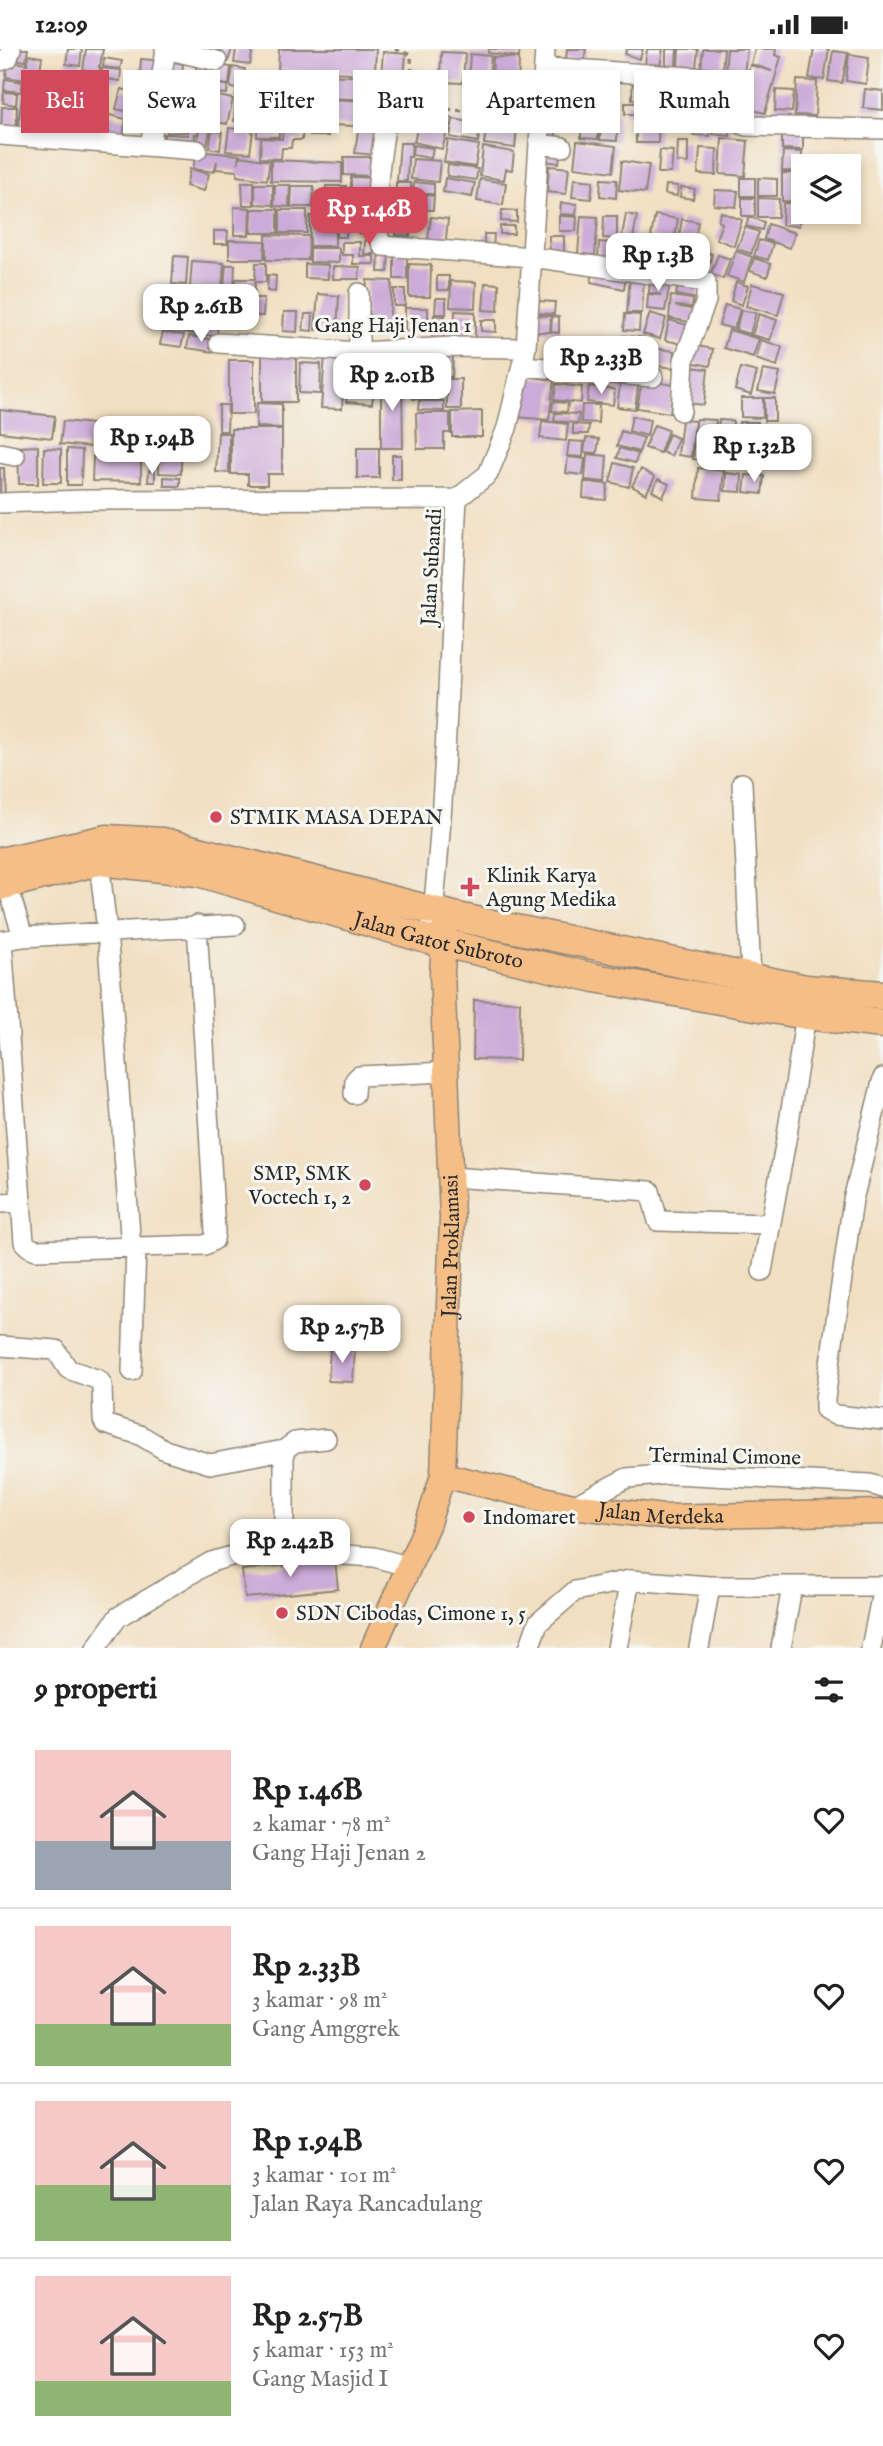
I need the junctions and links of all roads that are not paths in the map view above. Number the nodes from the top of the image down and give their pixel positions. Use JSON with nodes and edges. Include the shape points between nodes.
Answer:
{"nodes":[{"id":1,"x":11,"y":49,"type":"edge"},
{"id":2,"x":166,"y":49,"type":"edge"},
{"id":3,"x":544,"y":58,"type":"edge"},
{"id":4,"x":0,"y":61,"type":"edge"},
{"id":5,"x":217,"y":61,"type":"dead end"},
{"id":6,"x":883,"y":129,"type":"edge"},
{"id":7,"x":384,"y":133,"type":"edge"},
{"id":8,"x":0,"y":135,"type":"edge"},
{"id":9,"x":540,"y":144,"type":"junction"},
{"id":10,"x":150,"y":146,"type":"junction"},
{"id":11,"x":562,"y":147,"type":"dead end"},
{"id":12,"x":197,"y":150,"type":"dead end"},
{"id":13,"x":532,"y":257,"type":"junction"},
{"id":14,"x":359,"y":293,"type":"dead end"},
{"id":15,"x":219,"y":343,"type":"dead end"},
{"id":16,"x":359,"y":352,"type":"junction"},
{"id":17,"x":524,"y":357,"type":"junction"},
{"id":18,"x":653,"y":377,"type":"dead end"},
{"id":19,"x":681,"y":411,"type":"dead end"},
{"id":20,"x":457,"y":499,"type":"junction"},
{"id":21,"x":0,"y":503,"type":"edge"},
{"id":22,"x":742,"y":783,"type":"dead end"},
{"id":23,"x":99,"y":861,"type":"junction"},
{"id":24,"x":2,"y":878,"type":"edge"},
{"id":25,"x":440,"y":912,"type":"junction"},
{"id":26,"x":197,"y":925,"type":"junction"},
{"id":27,"x":235,"y":925,"type":"dead end"},
{"id":28,"x":107,"y":931,"type":"junction"},
{"id":29,"x":23,"y":937,"type":"junction"},
{"id":30,"x":1,"y":941,"type":"edge"},
{"id":31,"x":437,"y":941,"type":"junction"},
{"id":32,"x":751,"y":976,"type":"junction"},
{"id":33,"x":883,"y":995,"type":"edge"},
{"id":34,"x":806,"y":1015,"type":"junction"},
{"id":35,"x":883,"y":1024,"type":"edge"},
{"id":36,"x":446,"y":1072,"type":"junction"},
{"id":37,"x":883,"y":1078,"type":"edge"},
{"id":38,"x":354,"y":1094,"type":"dead end"},
{"id":39,"x":451,"y":1177,"type":"junction"},
{"id":40,"x":10,"y":1203,"type":"edge"},
{"id":41,"x":770,"y":1224,"type":"junction"},
{"id":42,"x":134,"y":1247,"type":"junction"},
{"id":43,"x":762,"y":1271,"type":"dead end"},
{"id":44,"x":0,"y":1346,"type":"edge"},
{"id":45,"x":132,"y":1371,"type":"dead end"},
{"id":46,"x":883,"y":1420,"type":"edge"},
{"id":47,"x":326,"y":1439,"type":"dead end"},
{"id":48,"x":284,"y":1450,"type":"junction"},
{"id":49,"x":443,"y":1475,"type":"junction"},
{"id":50,"x":883,"y":1488,"type":"edge"},
{"id":51,"x":573,"y":1506,"type":"junction"},
{"id":52,"x":883,"y":1512,"type":"edge"},
{"id":53,"x":284,"y":1551,"type":"junction"},
{"id":54,"x":407,"y":1566,"type":"junction"},
{"id":55,"x":630,"y":1580,"type":"junction"},
{"id":56,"x":710,"y":1586,"type":"junction"},
{"id":57,"x":792,"y":1587,"type":"junction"},
{"id":58,"x":883,"y":1587,"type":"edge"},
{"id":59,"x":96,"y":1648,"type":"edge"},
{"id":60,"x":373,"y":1648,"type":"edge"},
{"id":61,"x":529,"y":1648,"type":"edge"},
{"id":62,"x":617,"y":1648,"type":"edge"},
{"id":63,"x":699,"y":1648,"type":"edge"},
{"id":64,"x":781,"y":1648,"type":"edge"},
{"id":65,"x":871,"y":1648,"type":"edge"}],
"edges":[{"from":1,"to":4,"type":"street","via":[[8,58]]},
{"from":2,"to":5,"type":"street"},
{"from":2,"to":10,"type":"street"},
{"from":3,"to":6,"type":"street","via":[[735,80],[741,124]]},
{"from":3,"to":9,"type":"street","name":"Jalan Subandi"},
{"from":7,"to":13,"type":"street","via":[[376,184],[381,245]]},
{"from":8,"to":10,"type":"street"},
{"from":9,"to":11,"type":"street"},
{"from":9,"to":13,"type":"street","name":"Jalan Subandi"},
{"from":10,"to":12,"type":"street"},
{"from":13,"to":17,"type":"street","name":"Jalan Subandi"},
{"from":13,"to":19,"type":"street","via":[[706,282],[706,301],[684,360]]},
{"from":14,"to":16,"type":"street"},
{"from":15,"to":16,"type":"street","name":"Gang Haji Jenan 1"},
{"from":16,"to":17,"type":"street","name":"Gang Haji Jenan 1","via":[[453,347]]},
{"from":17,"to":18,"type":"street","name":"Gang Haji Jenan 1"},
{"from":17,"to":20,"type":"street","name":"Jalan Subandi","via":[[507,428],[488,474]]},
{"from":20,"to":21,"type":"street"},
{"from":20,"to":25,"type":"street","name":"Jalan Subandi"},
{"from":22,"to":32,"type":"street"},
{"from":23,"to":24,"type":"highway","name":"Jalan Gatot Subroto"},
{"from":23,"to":28,"type":"street"},
{"from":23,"to":31,"type":"highway","name":"Jalan Gatot Subroto","via":[[198,872]]},
{"from":24,"to":25,"type":"highway","name":"Jalan Gatot Subroto","via":[[107,839],[163,842]]},
{"from":24,"to":29,"type":"street"},
{"from":25,"to":31,"type":"main road","name":"Jalan Proklamasi"},
{"from":25,"to":32,"type":"highway","name":"Jalan Gatot Subroto"},
{"from":26,"to":27,"type":"street"},
{"from":26,"to":28,"type":"street"},
{"from":26,"to":42,"type":"street","via":[[214,1240],[205,1245]]},
{"from":28,"to":29,"type":"street"},
{"from":28,"to":42,"type":"street"},
{"from":29,"to":30,"type":"street"},
{"from":30,"to":40,"type":"street"},
{"from":31,"to":34,"type":"highway","name":"Jalan Gatot Subroto","via":[[595,978]]},
{"from":31,"to":36,"type":"main road","name":"Jalan Proklamasi"},
{"from":32,"to":33,"type":"highway","via":[[806,989]]},
{"from":34,"to":35,"type":"highway","name":"Jalan Gatot Subroto"},
{"from":34,"to":41,"type":"street"},
{"from":36,"to":38,"type":"street","via":[[359,1076]]},
{"from":36,"to":39,"type":"main road","name":"Jalan Proklamasi"},
{"from":37,"to":46,"type":"street","via":[[853,1200],[825,1399],[825,1409],[835,1415]]},
{"from":39,"to":41,"type":"street","via":[[650,1191],[658,1221]]},
{"from":39,"to":49,"type":"main road","name":"Jalan Proklamasi"},
{"from":40,"to":42,"type":"street","via":[[29,1247]]},
{"from":41,"to":43,"type":"street"},
{"from":42,"to":45,"type":"street"},
{"from":44,"to":48,"type":"street","via":[[56,1350],[68,1369],[99,1380],[103,1420],[108,1427],[141,1435],[165,1450],[210,1464]]},
{"from":47,"to":48,"type":"street","via":[[295,1442]]},
{"from":48,"to":53,"type":"street"},
{"from":49,"to":51,"type":"main road","name":"Jalan Merdeka"},
{"from":49,"to":54,"type":"main road","name":"Jalan Proklamasi","via":[[428,1523]]},
{"from":50,"to":51,"type":"street","name":"Terminal Cimone","via":[[672,1473],[627,1478]]},
{"from":51,"to":52,"type":"main road","name":"Jalan Merdeka","via":[[663,1517]]},
{"from":53,"to":54,"type":"street","via":[[373,1557]]},
{"from":53,"to":59,"type":"street","via":[[245,1552],[211,1562],[118,1617]]},
{"from":54,"to":60,"type":"main road","name":"Jalan Proklamasi"},
{"from":55,"to":56,"type":"street"},
{"from":55,"to":61,"type":"street","via":[[575,1591],[538,1623]]},
{"from":55,"to":62,"type":"street"},
{"from":56,"to":57,"type":"street"},
{"from":56,"to":63,"type":"street"},
{"from":57,"to":58,"type":"street"},
{"from":57,"to":64,"type":"street"},
{"from":58,"to":65,"type":"street"}]}
